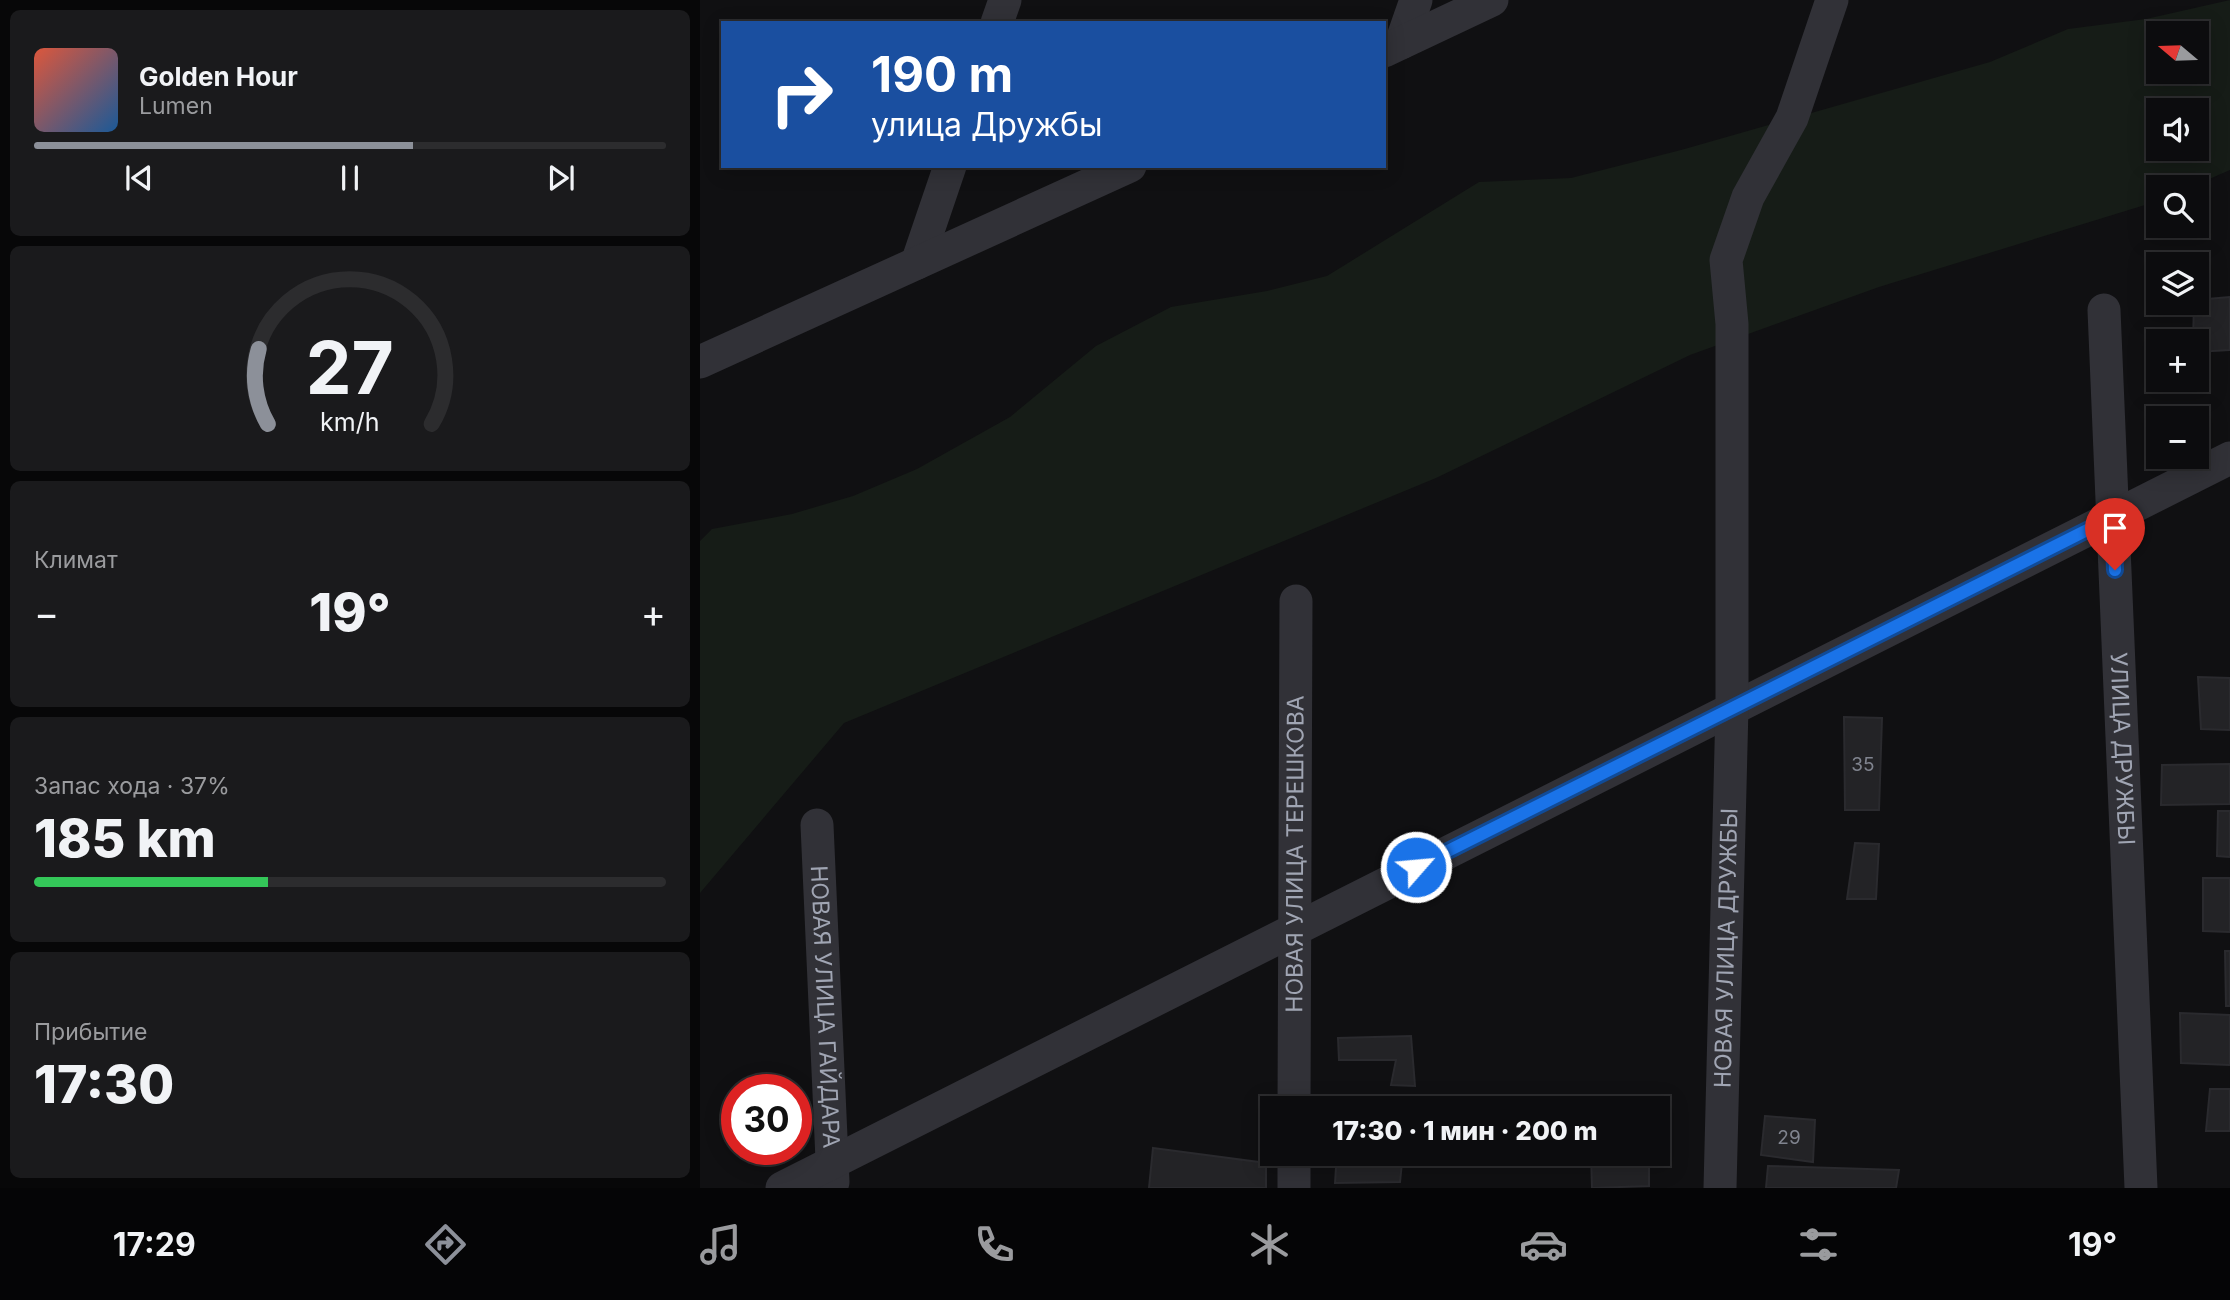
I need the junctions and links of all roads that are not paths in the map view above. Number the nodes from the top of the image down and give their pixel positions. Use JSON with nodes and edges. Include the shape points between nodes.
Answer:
{"nodes":[{"id":1,"x":1005,"y":0,"type":"edge"},
{"id":2,"x":1416,"y":0,"type":"edge"},
{"id":3,"x":1492,"y":0,"type":"edge"},
{"id":4,"x":1832,"y":0,"type":"edge"},
{"id":5,"x":998,"y":21,"type":"edge"},
{"id":6,"x":1393,"y":47,"type":"edge"},
{"id":7,"x":949,"y":168,"type":"edge"},
{"id":8,"x":1126,"y":168,"type":"edge"},
{"id":9,"x":917,"y":263,"type":"junction"},
{"id":10,"x":2104,"y":310,"type":"dead end"},
{"id":11,"x":700,"y":362,"type":"edge"},
{"id":12,"x":2230,"y":458,"type":"edge"},
{"id":13,"x":2113,"y":517,"type":"junction"},
{"id":14,"x":1296,"y":601,"type":"dead end"},
{"id":15,"x":1732,"y":708,"type":"junction"},
{"id":16,"x":817,"y":825,"type":"dead end"},
{"id":17,"x":1294,"y":928,"type":"junction"},
{"id":18,"x":1294,"y":1096,"type":"edge"},
{"id":19,"x":1294,"y":1166,"type":"edge"},
{"id":20,"x":832,"y":1175,"type":"edge"},
{"id":21,"x":782,"y":1188,"type":"edge"},
{"id":22,"x":1294,"y":1188,"type":"edge"},
{"id":23,"x":1720,"y":1188,"type":"edge"},
{"id":24,"x":2141,"y":1188,"type":"edge"}],
"edges":[{"from":1,"to":5,"type":"street"},
{"from":2,"to":6,"type":"street"},
{"from":3,"to":6,"type":"street"},
{"from":4,"to":15,"type":"street","name":"НОВАЯ УЛИЦА ДРУЖБЫ","via":[[1792,118],[1748,197],[1726,260],[1732,324]]},
{"from":7,"to":9,"type":"street"},
{"from":8,"to":9,"type":"street"},
{"from":9,"to":11,"type":"street"},
{"from":10,"to":13,"type":"street","name":"УЛИЦА ДРУЖБЫ"},
{"from":12,"to":13,"type":"street"},
{"from":13,"to":15,"type":"street"},
{"from":13,"to":24,"type":"street","name":"УЛИЦА ДРУЖБЫ"},
{"from":14,"to":17,"type":"street","name":"НОВАЯ УЛИЦА ТЕРЕШКОВА"},
{"from":15,"to":17,"type":"street"},
{"from":15,"to":23,"type":"street","name":"НОВАЯ УЛИЦА ДРУЖБЫ"},
{"from":16,"to":20,"type":"street","name":"НОВАЯ УЛИЦА ГАЙДАРА"},
{"from":17,"to":18,"type":"street","name":"НОВАЯ УЛИЦА ТЕРЕШКОВА"},
{"from":17,"to":20,"type":"street"},
{"from":19,"to":22,"type":"street"},
{"from":20,"to":21,"type":"street"}]}
